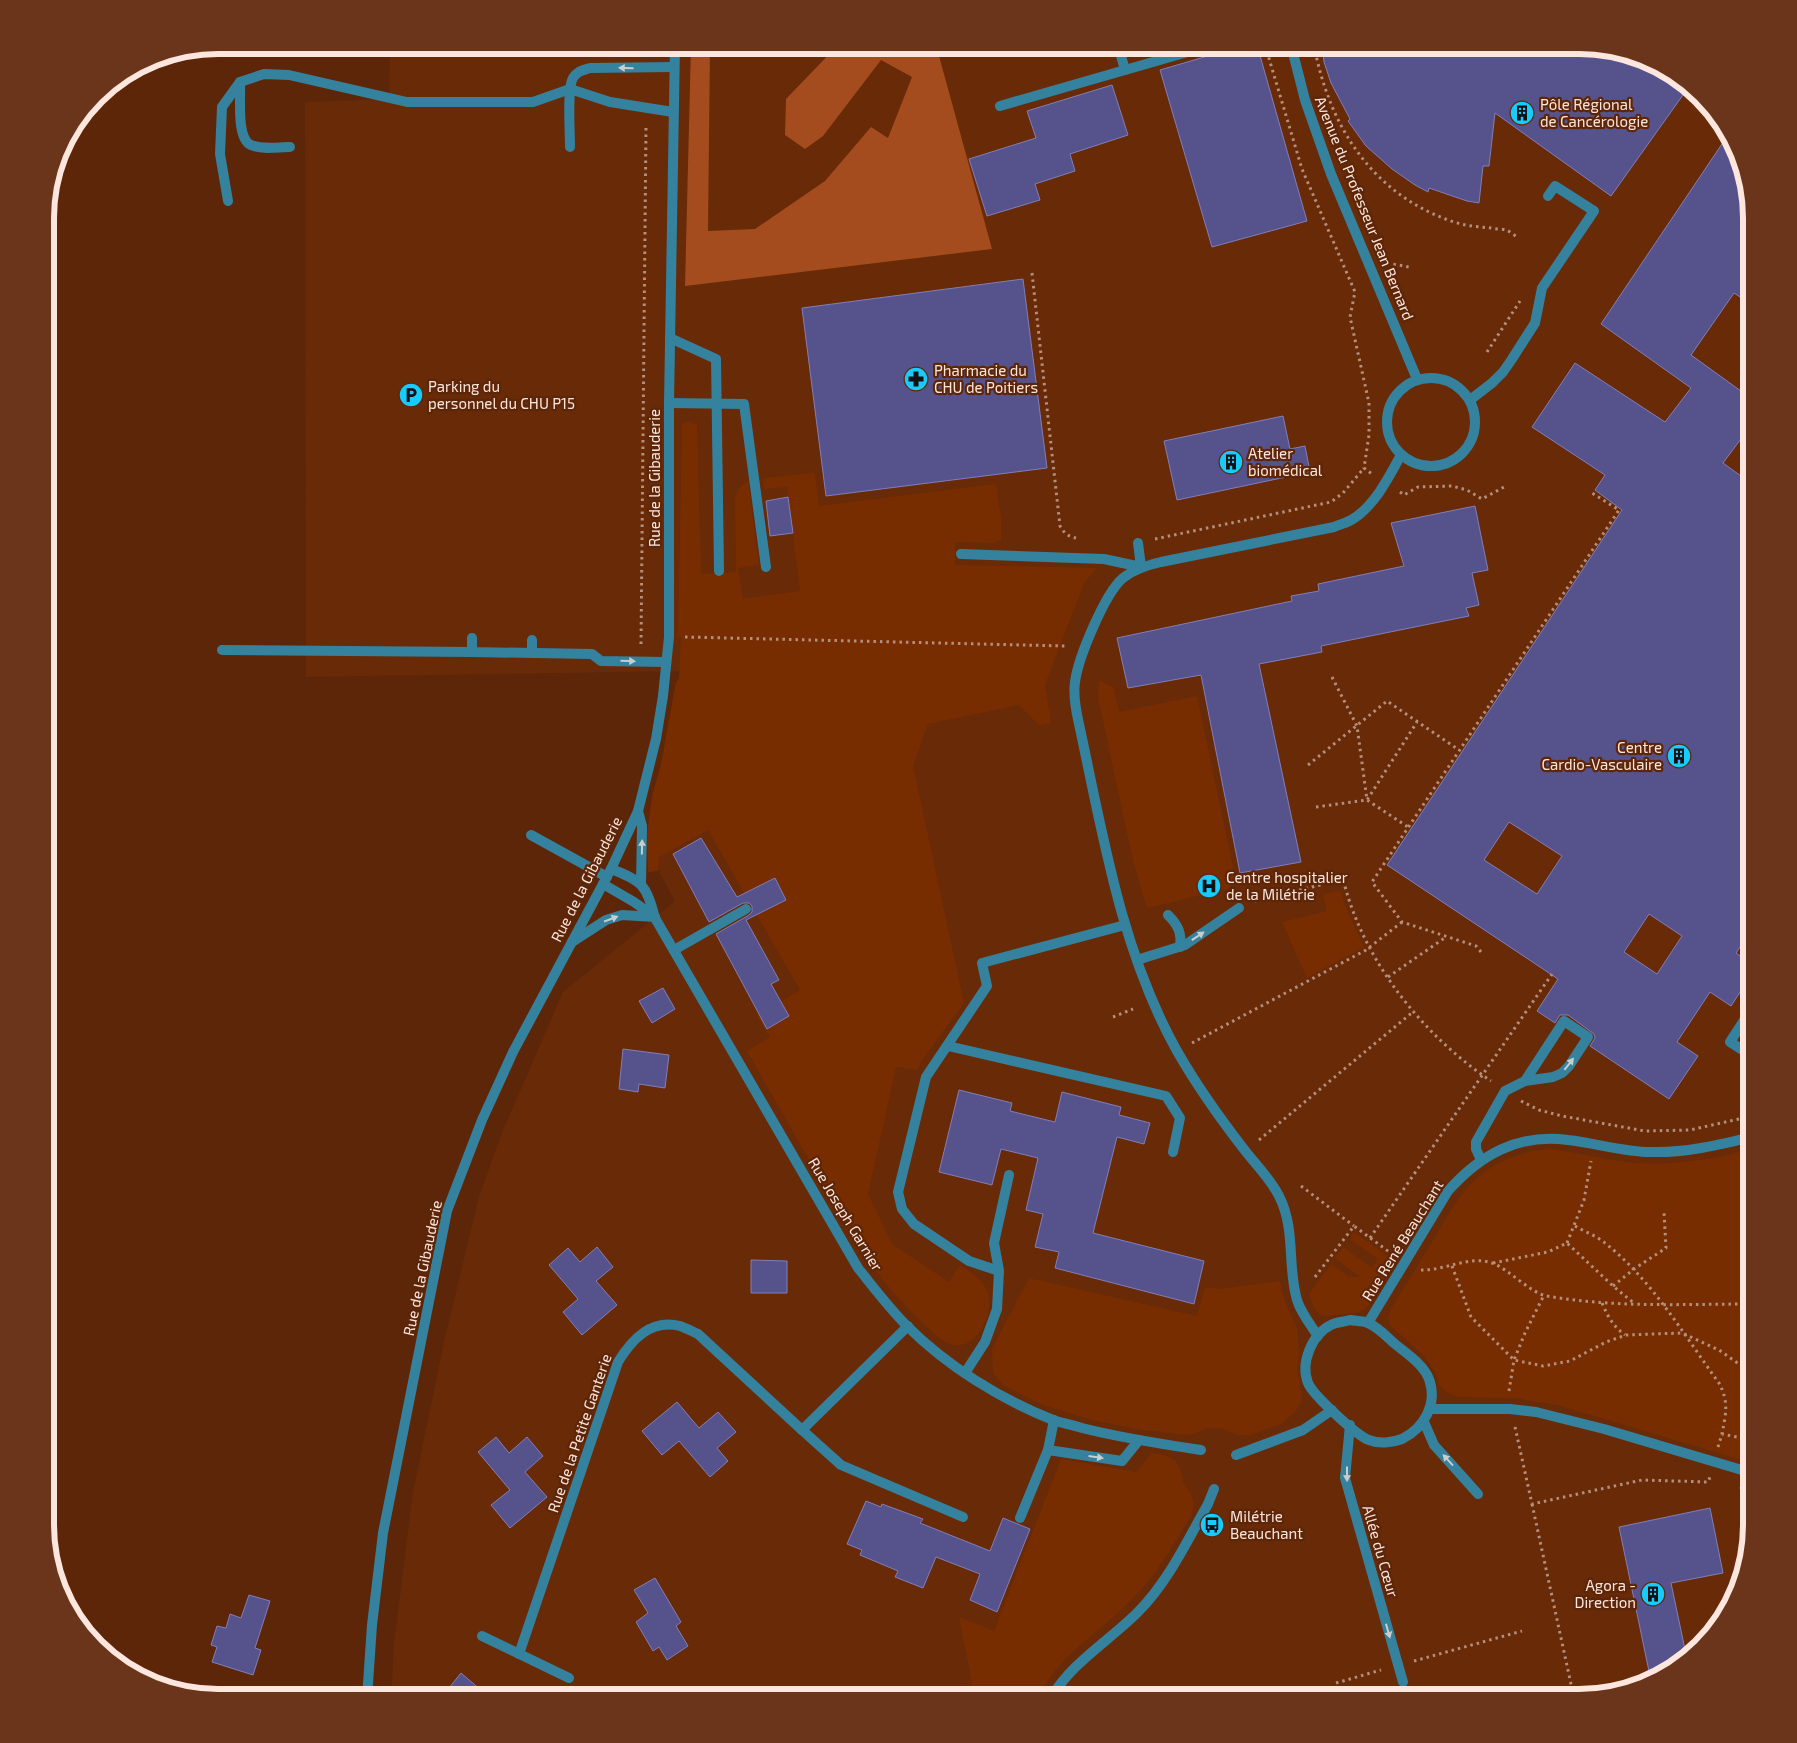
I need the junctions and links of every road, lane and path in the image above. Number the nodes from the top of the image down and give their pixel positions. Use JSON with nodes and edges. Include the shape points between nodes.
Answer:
{"nodes":[{"id":1,"x":675,"y":54,"type":"edge"},
{"id":2,"x":1120,"y":54,"type":"edge"},
{"id":3,"x":1181,"y":54,"type":"edge"},
{"id":4,"x":1268,"y":54,"type":"edge"},
{"id":5,"x":1293,"y":54,"type":"edge"},
{"id":6,"x":1316,"y":54,"type":"edge"},
{"id":7,"x":674,"y":67,"type":"junction"},
{"id":8,"x":1125,"y":70,"type":"junction"},
{"id":9,"x":240,"y":82,"type":"junction"},
{"id":10,"x":570,"y":89,"type":"junction"},
{"id":11,"x":1000,"y":106,"type":"dead end"},
{"id":12,"x":646,"y":108,"type":"junction"},
{"id":13,"x":673,"y":112,"type":"junction"},
{"id":14,"x":290,"y":147,"type":"dead end"},
{"id":15,"x":570,"y":147,"type":"dead end"},
{"id":16,"x":1548,"y":196,"type":"dead end"},
{"id":17,"x":228,"y":201,"type":"dead end"},
{"id":18,"x":1520,"y":238,"type":"dead end"},
{"id":19,"x":1032,"y":273,"type":"dead end"},
{"id":20,"x":670,"y":338,"type":"junction"},
{"id":21,"x":1494,"y":342,"type":"dead end"},
{"id":22,"x":1488,"y":352,"type":"dead end"},
{"id":23,"x":1417,"y":379,"type":"junction"},
{"id":24,"x":1470,"y":400,"type":"junction"},
{"id":25,"x":669,"y":403,"type":"junction"},
{"id":26,"x":717,"y":403,"type":"junction"},
{"id":27,"x":1401,"y":455,"type":"junction"},
{"id":28,"x":1364,"y":468,"type":"junction"},
{"id":29,"x":1386,"y":482,"type":"junction"},
{"id":30,"x":1504,"y":487,"type":"dead end"},
{"id":31,"x":1592,"y":493,"type":"dead end"},
{"id":32,"x":1089,"y":541,"type":"dead end"},
{"id":33,"x":1138,"y":543,"type":"joint"},
{"id":34,"x":961,"y":554,"type":"dead end"},
{"id":35,"x":766,"y":567,"type":"dead end"},
{"id":36,"x":1141,"y":568,"type":"junction"},
{"id":37,"x":719,"y":570,"type":"dead end"},
{"id":38,"x":681,"y":637,"type":"dead end"},
{"id":39,"x":472,"y":638,"type":"dead end"},
{"id":40,"x":532,"y":640,"type":"dead end"},
{"id":41,"x":1065,"y":646,"type":"dead end"},
{"id":42,"x":640,"y":648,"type":"dead end"},
{"id":43,"x":222,"y":650,"type":"dead end"},
{"id":44,"x":472,"y":652,"type":"junction"},
{"id":45,"x":532,"y":653,"type":"junction"},
{"id":46,"x":666,"y":662,"type":"junction"},
{"id":47,"x":1332,"y":677,"type":"dead end"},
{"id":48,"x":1417,"y":722,"type":"junction"},
{"id":49,"x":1357,"y":726,"type":"junction"},
{"id":50,"x":1459,"y":750,"type":"junction"},
{"id":51,"x":1308,"y":765,"type":"dead end"},
{"id":52,"x":1367,"y":800,"type":"junction"},
{"id":53,"x":1316,"y":807,"type":"dead end"},
{"id":54,"x":638,"y":811,"type":"junction"},
{"id":55,"x":1408,"y":827,"type":"junction"},
{"id":56,"x":530,"y":835,"type":"dead end"},
{"id":57,"x":1342,"y":874,"type":"dead end"},
{"id":58,"x":607,"y":877,"type":"junction"},
{"id":59,"x":1331,"y":880,"type":"dead end"},
{"id":60,"x":641,"y":884,"type":"junction"},
{"id":61,"x":1239,"y":908,"type":"joint"},
{"id":62,"x":746,"y":909,"type":"dead end"},
{"id":63,"x":1168,"y":915,"type":"dead end"},
{"id":64,"x":655,"y":917,"type":"junction"},
{"id":65,"x":1402,"y":922,"type":"junction"},
{"id":66,"x":1125,"y":926,"type":"junction"},
{"id":67,"x":1447,"y":936,"type":"junction"},
{"id":68,"x":572,"y":942,"type":"junction"},
{"id":69,"x":1180,"y":947,"type":"junction"},
{"id":70,"x":1370,"y":947,"type":"junction"},
{"id":71,"x":674,"y":950,"type":"junction"},
{"id":72,"x":1481,"y":952,"type":"dead end"},
{"id":73,"x":1136,"y":960,"type":"junction"},
{"id":74,"x":1552,"y":974,"type":"dead end"},
{"id":75,"x":1388,"y":977,"type":"junction"},
{"id":76,"x":1133,"y":1009,"type":"dead end"},
{"id":77,"x":1414,"y":1011,"type":"junction"},
{"id":78,"x":1113,"y":1017,"type":"dead end"},
{"id":79,"x":1743,"y":1022,"type":"edge"},
{"id":80,"x":948,"y":1046,"type":"junction"},
{"id":81,"x":1743,"y":1050,"type":"edge"},
{"id":82,"x":1177,"y":1051,"type":"junction"},
{"id":83,"x":1483,"y":1076,"type":"junction"},
{"id":84,"x":1525,"y":1081,"type":"junction"},
{"id":85,"x":1505,"y":1091,"type":"junction"},
{"id":86,"x":1743,"y":1118,"type":"edge"},
{"id":87,"x":1743,"y":1139,"type":"edge"},
{"id":88,"x":1594,"y":1144,"type":"junction"},
{"id":89,"x":1172,"y":1152,"type":"dead end"},
{"id":90,"x":1245,"y":1152,"type":"junction"},
{"id":91,"x":1481,"y":1160,"type":"junction"},
{"id":92,"x":1009,"y":1176,"type":"dead end"},
{"id":93,"x":1302,"y":1186,"type":"dead end"},
{"id":94,"x":1664,"y":1212,"type":"dead end"},
{"id":95,"x":1354,"y":1226,"type":"junction"},
{"id":96,"x":1576,"y":1226,"type":"junction"},
{"id":97,"x":1370,"y":1238,"type":"junction"},
{"id":98,"x":1567,"y":1244,"type":"junction"},
{"id":99,"x":1406,"y":1262,"type":"junction"},
{"id":100,"x":1492,"y":1263,"type":"junction"},
{"id":101,"x":1452,"y":1266,"type":"junction"},
{"id":102,"x":1634,"y":1270,"type":"junction"},
{"id":103,"x":999,"y":1271,"type":"junction"},
{"id":104,"x":1315,"y":1277,"type":"dead end"},
{"id":105,"x":1612,"y":1286,"type":"junction"},
{"id":106,"x":1544,"y":1295,"type":"junction"},
{"id":107,"x":1602,"y":1303,"type":"junction"},
{"id":108,"x":1635,"y":1304,"type":"junction"},
{"id":109,"x":1662,"y":1304,"type":"junction"},
{"id":110,"x":1743,"y":1304,"type":"edge"},
{"id":111,"x":1368,"y":1323,"type":"junction"},
{"id":112,"x":908,"y":1326,"type":"junction"},
{"id":113,"x":1682,"y":1333,"type":"junction"},
{"id":114,"x":1626,"y":1335,"type":"junction"},
{"id":115,"x":1318,"y":1336,"type":"junction"},
{"id":116,"x":1514,"y":1360,"type":"junction"},
{"id":117,"x":1743,"y":1366,"type":"edge"},
{"id":118,"x":965,"y":1372,"type":"junction"},
{"id":119,"x":1430,"y":1409,"type":"junction"},
{"id":120,"x":1510,"y":1409,"type":"junction"},
{"id":121,"x":1332,"y":1410,"type":"junction"},
{"id":122,"x":1054,"y":1420,"type":"junction"},
{"id":123,"x":1424,"y":1422,"type":"junction"},
{"id":124,"x":1350,"y":1425,"type":"junction"},
{"id":125,"x":802,"y":1430,"type":"junction"},
{"id":126,"x":1722,"y":1434,"type":"junction"},
{"id":127,"x":1743,"y":1438,"type":"edge"},
{"id":128,"x":1139,"y":1440,"type":"junction"},
{"id":129,"x":1048,"y":1450,"type":"junction"},
{"id":130,"x":1201,"y":1450,"type":"dead end"},
{"id":131,"x":1236,"y":1455,"type":"dead end"},
{"id":132,"x":1714,"y":1461,"type":"junction"},
{"id":133,"x":1743,"y":1470,"type":"edge"},
{"id":134,"x":1740,"y":1485,"type":"dead end"},
{"id":135,"x":1214,"y":1489,"type":"dead end"},
{"id":136,"x":1478,"y":1494,"type":"dead end"},
{"id":137,"x":1743,"y":1500,"type":"edge"},
{"id":138,"x":1532,"y":1504,"type":"junction"},
{"id":139,"x":963,"y":1517,"type":"dead end"},
{"id":140,"x":1020,"y":1518,"type":"dead end"},
{"id":141,"x":1522,"y":1631,"type":"dead end"},
{"id":142,"x":482,"y":1636,"type":"dead end"},
{"id":143,"x":519,"y":1654,"type":"junction"},
{"id":144,"x":1398,"y":1666,"type":"junction"},
{"id":145,"x":569,"y":1678,"type":"dead end"},
{"id":146,"x":1403,"y":1682,"type":"dead end"},
{"id":147,"x":1336,"y":1683,"type":"dead end"},
{"id":148,"x":368,"y":1689,"type":"edge"},
{"id":149,"x":1056,"y":1689,"type":"edge"},
{"id":150,"x":1572,"y":1689,"type":"edge"}],
"edges":[{"from":1,"to":7,"type":"street","name":"Rue de la Gibauderie"},
{"from":2,"to":8,"type":"street"},
{"from":3,"to":8,"type":"street"},
{"from":4,"to":28,"type":"path","via":[[1302,169],[1355,292],[1350,317],[1369,403]]},
{"from":5,"to":23,"type":"street","name":"Avenue du Professeur Jean Bernard","via":[[1305,100],[1332,174]]},
{"from":6,"to":18,"type":"path","via":[[1319,72],[1345,136],[1361,159],[1391,188],[1430,213],[1455,222],[1506,230]]},
{"from":7,"to":10,"type":"street","one_way":true,"via":[[590,68],[581,70],[573,78]]},
{"from":7,"to":13,"type":"street","name":"Rue de la Gibauderie"},
{"from":8,"to":11,"type":"street"},
{"from":9,"to":10,"type":"street","via":[[264,74],[289,75],[407,102],[534,102]]},
{"from":9,"to":14,"type":"street","via":[[241,127],[248,144]]},
{"from":9,"to":17,"type":"street","via":[[222,107],[220,154]]},
{"from":10,"to":12,"type":"street","via":[[610,102]]},
{"from":10,"to":15,"type":"street"},
{"from":12,"to":13,"type":"street"},
{"from":12,"to":42,"type":"path"},
{"from":13,"to":20,"type":"street","name":"Rue de la Gibauderie"},
{"from":16,"to":24,"type":"street","via":[[1555,186],[1594,211],[1542,288],[1535,323],[1503,372]]},
{"from":19,"to":32,"type":"path","via":[[1060,526],[1071,537]]},
{"from":20,"to":25,"type":"street","name":"Rue de la Gibauderie"},
{"from":20,"to":26,"type":"street","via":[[716,359]]},
{"from":21,"to":22,"type":"path"},
{"from":23,"to":24,"type":"street","via":[[1441,378],[1453,383]]},
{"from":23,"to":27,"type":"street","via":[[1396,394],[1386,418],[1390,440]]},
{"from":24,"to":27,"type":"street","via":[[1475,413],[1472,440],[1454,460],[1440,466],[1427,466]]},
{"from":25,"to":26,"type":"street"},
{"from":25,"to":46,"type":"street","name":"Rue de la Gibauderie","via":[[669,637]]},
{"from":26,"to":35,"type":"street","via":[[744,404]]},
{"from":26,"to":37,"type":"street"},
{"from":27,"to":29,"type":"street"},
{"from":28,"to":29,"type":"path"},
{"from":28,"to":33,"type":"path","via":[[1343,494],[1331,502]]},
{"from":29,"to":30,"type":"path","via":[[1404,495],[1418,487],[1452,486],[1482,499]]},
{"from":29,"to":36,"type":"street","via":[[1352,520],[1334,527]]},
{"from":31,"to":50,"type":"path","via":[[1618,510]]},
{"from":33,"to":36,"type":"street"},
{"from":34,"to":36,"type":"street","via":[[1104,559]]},
{"from":36,"to":66,"type":"street","via":[[1123,578],[1102,606],[1074,682],[1079,724]]},
{"from":38,"to":41,"type":"path"},
{"from":39,"to":44,"type":"street"},
{"from":40,"to":45,"type":"street"},
{"from":43,"to":44,"type":"street"},
{"from":44,"to":45,"type":"street"},
{"from":45,"to":46,"type":"street","one_way":true,"via":[[592,651],[601,661]]},
{"from":46,"to":54,"type":"street","name":"Rue de la Gibauderie","via":[[656,738]]},
{"from":47,"to":49,"type":"path"},
{"from":48,"to":49,"type":"path","via":[[1387,701]]},
{"from":48,"to":50,"type":"path"},
{"from":48,"to":52,"type":"path"},
{"from":49,"to":51,"type":"path"},
{"from":49,"to":52,"type":"path"},
{"from":50,"to":55,"type":"path"},
{"from":52,"to":53,"type":"path"},
{"from":52,"to":55,"type":"path"},
{"from":54,"to":58,"type":"street","name":"Rue de la Gibauderie"},
{"from":60,"to":54,"type":"street","one_way":true,"via":[[642,826]]},
{"from":55,"to":65,"type":"path","via":[[1372,882]]},
{"from":56,"to":58,"type":"street"},
{"from":57,"to":70,"type":"path","via":[[1345,891]]},
{"from":58,"to":60,"type":"street","via":[[628,875]]},
{"from":58,"to":64,"type":"street"},
{"from":58,"to":68,"type":"street","name":"Rue de la Gibauderie"},
{"from":59,"to":61,"type":"path","via":[[1261,898]]},
{"from":60,"to":64,"type":"street","name":"Rue Joseph Garnier"},
{"from":69,"to":61,"type":"street","one_way":true},
{"from":62,"to":71,"type":"street"},
{"from":63,"to":69,"type":"street","via":[[1176,923],[1181,936]]},
{"from":68,"to":64,"type":"street","one_way":true,"via":[[606,920],[622,915]]},
{"from":64,"to":71,"type":"street","name":"Rue Joseph Garnier"},
{"from":65,"to":67,"type":"path"},
{"from":65,"to":70,"type":"path"},
{"from":66,"to":73,"type":"street"},
{"from":66,"to":80,"type":"street","via":[[982,964],[987,986]]},
{"from":67,"to":72,"type":"path","via":[[1476,946]]},
{"from":67,"to":75,"type":"path"},
{"from":68,"to":148,"type":"street","name":"Rue de la Gibauderie","via":[[501,1077],[448,1211],[383,1533]]},
{"from":69,"to":73,"type":"street"},
{"from":70,"to":75,"type":"path"},
{"from":70,"to":82,"type":"path"},
{"from":71,"to":112,"type":"street","name":"Rue Joseph Garnier","via":[[858,1268]]},
{"from":73,"to":82,"type":"street"},
{"from":74,"to":83,"type":"path"},
{"from":75,"to":77,"type":"path"},
{"from":76,"to":78,"type":"path"},
{"from":77,"to":83,"type":"path"},
{"from":77,"to":90,"type":"path"},
{"from":79,"to":81,"type":"street","via":[[1730,1042]]},
{"from":80,"to":89,"type":"street","via":[[1166,1096],[1180,1118]]},
{"from":80,"to":103,"type":"street","via":[[926,1077],[898,1192],[902,1209],[914,1224],[969,1262]]},
{"from":82,"to":90,"type":"street","via":[[1210,1106]]},
{"from":83,"to":85,"type":"path"},
{"from":83,"to":97,"type":"path"},
{"from":84,"to":84,"type":"street","one_way":true,"via":[[1562,1073],[1588,1037],[1564,1021]]},
{"from":84,"to":85,"type":"street"},
{"from":85,"to":86,"type":"path","via":[[1529,1105],[1562,1116],[1645,1132],[1690,1130]]},
{"from":85,"to":91,"type":"street","via":[[1476,1142]]},
{"from":87,"to":88,"type":"street","name":"Rue René Beauchant","via":[[1682,1151],[1622,1150]]},
{"from":88,"to":91,"type":"street","name":"Rue René Beauchant","via":[[1552,1138],[1529,1140],[1506,1146]]},
{"from":88,"to":96,"type":"path"},
{"from":90,"to":115,"type":"street","via":[[1279,1196],[1290,1236],[1297,1302]]},
{"from":91,"to":99,"type":"street","name":"Rue René Beauchant","via":[[1448,1191]]},
{"from":92,"to":103,"type":"street","via":[[994,1243]]},
{"from":93,"to":95,"type":"path"},
{"from":94,"to":102,"type":"path","via":[[1666,1248]]},
{"from":95,"to":97,"type":"path"},
{"from":95,"to":104,"type":"path"},
{"from":96,"to":98,"type":"path"},
{"from":96,"to":102,"type":"path","via":[[1605,1242]]},
{"from":97,"to":99,"type":"path"},
{"from":98,"to":100,"type":"path","via":[[1548,1252]]},
{"from":98,"to":105,"type":"path"},
{"from":99,"to":101,"type":"path","via":[[1421,1270]]},
{"from":99,"to":111,"type":"street","name":"Rue René Beauchant"},
{"from":100,"to":101,"type":"path","via":[[1471,1261]]},
{"from":100,"to":106,"type":"path"},
{"from":101,"to":116,"type":"path","via":[[1471,1317]]},
{"from":102,"to":105,"type":"path"},
{"from":102,"to":109,"type":"path"},
{"from":103,"to":118,"type":"street","via":[[997,1309],[985,1342]]},
{"from":105,"to":108,"type":"path"},
{"from":106,"to":107,"type":"path"},
{"from":106,"to":116,"type":"path"},
{"from":107,"to":108,"type":"path"},
{"from":107,"to":114,"type":"path","via":[[1615,1327]]},
{"from":108,"to":109,"type":"path"},
{"from":109,"to":110,"type":"path"},
{"from":109,"to":113,"type":"path"},
{"from":111,"to":115,"type":"street","via":[[1350,1320],[1331,1325]]},
{"from":111,"to":119,"type":"street","via":[[1419,1364],[1429,1379],[1432,1393]]},
{"from":112,"to":118,"type":"street","name":"Rue Joseph Garnier"},
{"from":112,"to":125,"type":"street"},
{"from":113,"to":114,"type":"path"},
{"from":113,"to":117,"type":"path","via":[[1720,1350]]},
{"from":113,"to":126,"type":"path","via":[[1725,1395],[1727,1408]]},
{"from":114,"to":116,"type":"path","via":[[1570,1361],[1543,1366]]},
{"from":115,"to":121,"type":"street","via":[[1309,1349],[1305,1366],[1308,1383]]},
{"from":116,"to":120,"type":"path","via":[[1508,1397]]},
{"from":118,"to":122,"type":"street","name":"Rue Joseph Garnier","via":[[1009,1400]]},
{"from":119,"to":120,"type":"street"},
{"from":119,"to":123,"type":"street"},
{"from":120,"to":132,"type":"street","via":[[1560,1418]]},
{"from":120,"to":138,"type":"path"},
{"from":121,"to":124,"type":"street"},
{"from":121,"to":131,"type":"street","via":[[1303,1430]]},
{"from":122,"to":128,"type":"street","name":"Rue Joseph Garnier"},
{"from":122,"to":129,"type":"street"},
{"from":123,"to":124,"type":"street","via":[[1398,1441],[1383,1443],[1368,1440]]},
{"from":136,"to":123,"type":"street","one_way":true,"via":[[1434,1445]]},
{"from":124,"to":144,"type":"street","name":"Allée du Cœur","one_way":true,"via":[[1346,1478]]},
{"from":125,"to":139,"type":"street","name":"Rue de la Petite Ganterie","via":[[840,1465]]},
{"from":125,"to":143,"type":"street","name":"Rue de la Petite Ganterie","via":[[698,1334],[681,1326],[662,1325],[642,1333],[618,1362]]},
{"from":126,"to":127,"type":"path"},
{"from":126,"to":132,"type":"path"},
{"from":129,"to":128,"type":"street","one_way":true,"via":[[1122,1461]]},
{"from":128,"to":130,"type":"street","name":"Rue Joseph Garnier"},
{"from":129,"to":140,"type":"street"},
{"from":132,"to":133,"type":"street"},
{"from":132,"to":138,"type":"path","via":[[1708,1482],[1642,1480]]},
{"from":134,"to":137,"type":"path"},
{"from":135,"to":149,"type":"street","via":[[1176,1561],[1156,1591]]},
{"from":138,"to":150,"type":"path"},
{"from":141,"to":144,"type":"path"},
{"from":142,"to":143,"type":"street"},
{"from":143,"to":145,"type":"street"},
{"from":144,"to":146,"type":"street","name":"Allée du Cœur"},
{"from":144,"to":147,"type":"path"}]}
